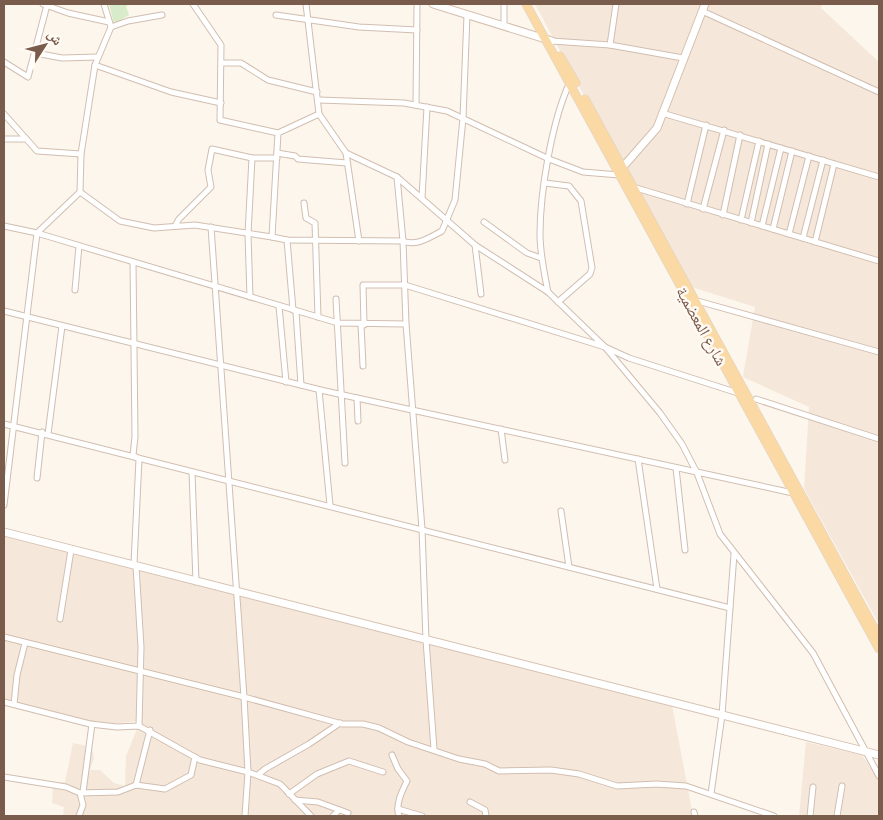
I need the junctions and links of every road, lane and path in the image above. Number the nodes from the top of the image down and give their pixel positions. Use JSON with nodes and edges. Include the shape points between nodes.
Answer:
{"nodes":[{"id":1,"x":45,"y":4,"type":"edge"},
{"id":2,"x":104,"y":4,"type":"edge"},
{"id":3,"x":193,"y":4,"type":"edge"},
{"id":4,"x":306,"y":4,"type":"edge"},
{"id":5,"x":417,"y":4,"type":"edge"},
{"id":6,"x":434,"y":4,"type":"edge"},
{"id":7,"x":504,"y":4,"type":"edge"},
{"id":8,"x":526,"y":4,"type":"edge"},
{"id":9,"x":531,"y":4,"type":"edge"},
{"id":10,"x":616,"y":4,"type":"edge"},
{"id":11,"x":704,"y":4,"type":"edge"},
{"id":12,"x":702,"y":12,"type":"junction"},
{"id":13,"x":162,"y":15,"type":"dead end"},
{"id":14,"x":276,"y":15,"type":"dead end"},
{"id":15,"x":467,"y":15,"type":"junction"},
{"id":16,"x":306,"y":19,"type":"junction"},
{"id":17,"x":110,"y":25,"type":"junction"},
{"id":18,"x":504,"y":26,"type":"junction"},
{"id":19,"x":417,"y":30,"type":"junction"},
{"id":20,"x":548,"y":39,"type":"junction"},
{"id":21,"x":610,"y":45,"type":"junction"},
{"id":22,"x":35,"y":53,"type":"junction"},
{"id":23,"x":98,"y":57,"type":"junction"},
{"id":24,"x":684,"y":58,"type":"junction"},
{"id":25,"x":4,"y":62,"type":"edge"},
{"id":26,"x":222,"y":63,"type":"junction"},
{"id":27,"x":95,"y":65,"type":"junction"},
{"id":28,"x":567,"y":72,"type":"junction"},
{"id":29,"x":570,"y":82,"type":"junction"},
{"id":30,"x":318,"y":92,"type":"junction"},
{"id":31,"x":879,"y":92,"type":"edge"},
{"id":32,"x":319,"y":100,"type":"junction"},
{"id":33,"x":221,"y":103,"type":"junction"},
{"id":34,"x":416,"y":105,"type":"junction"},
{"id":35,"x":427,"y":107,"type":"junction"},
{"id":36,"x":662,"y":113,"type":"junction"},
{"id":37,"x":4,"y":114,"type":"edge"},
{"id":38,"x":319,"y":114,"type":"junction"},
{"id":39,"x":463,"y":118,"type":"junction"},
{"id":40,"x":706,"y":126,"type":"junction"},
{"id":41,"x":724,"y":130,"type":"junction"},
{"id":42,"x":278,"y":133,"type":"junction"},
{"id":43,"x":740,"y":135,"type":"junction"},
{"id":44,"x":4,"y":139,"type":"edge"},
{"id":45,"x":26,"y":139,"type":"junction"},
{"id":46,"x":759,"y":141,"type":"junction"},
{"id":47,"x":768,"y":144,"type":"junction"},
{"id":48,"x":781,"y":148,"type":"junction"},
{"id":49,"x":792,"y":151,"type":"junction"},
{"id":50,"x":81,"y":154,"type":"junction"},
{"id":51,"x":346,"y":154,"type":"junction"},
{"id":52,"x":277,"y":155,"type":"junction"},
{"id":53,"x":809,"y":156,"type":"junction"},
{"id":54,"x":252,"y":158,"type":"junction"},
{"id":55,"x":549,"y":159,"type":"junction"},
{"id":56,"x":823,"y":160,"type":"junction"},
{"id":57,"x":347,"y":164,"type":"junction"},
{"id":58,"x":834,"y":164,"type":"junction"},
{"id":59,"x":621,"y":172,"type":"junction"},
{"id":60,"x":397,"y":177,"type":"junction"},
{"id":61,"x":879,"y":178,"type":"edge"},
{"id":62,"x":545,"y":183,"type":"junction"},
{"id":63,"x":632,"y":187,"type":"junction"},
{"id":64,"x":80,"y":192,"type":"junction"},
{"id":65,"x":422,"y":198,"type":"junction"},
{"id":66,"x":304,"y":203,"type":"dead end"},
{"id":67,"x":687,"y":204,"type":"junction"},
{"id":68,"x":703,"y":209,"type":"junction"},
{"id":69,"x":723,"y":215,"type":"junction"},
{"id":70,"x":448,"y":219,"type":"junction"},
{"id":71,"x":741,"y":220,"type":"junction"},
{"id":72,"x":484,"y":222,"type":"dead end"},
{"id":73,"x":751,"y":223,"type":"junction"},
{"id":74,"x":4,"y":226,"type":"edge"},
{"id":75,"x":175,"y":226,"type":"junction"},
{"id":76,"x":762,"y":226,"type":"junction"},
{"id":77,"x":211,"y":228,"type":"junction"},
{"id":78,"x":773,"y":229,"type":"junction"},
{"id":79,"x":36,"y":233,"type":"junction"},
{"id":80,"x":248,"y":234,"type":"junction"},
{"id":81,"x":789,"y":234,"type":"junction"},
{"id":82,"x":272,"y":237,"type":"junction"},
{"id":83,"x":803,"y":238,"type":"junction"},
{"id":84,"x":315,"y":239,"type":"junction"},
{"id":85,"x":287,"y":240,"type":"junction"},
{"id":86,"x":359,"y":241,"type":"junction"},
{"id":87,"x":403,"y":241,"type":"junction"},
{"id":88,"x":815,"y":242,"type":"junction"},
{"id":89,"x":476,"y":245,"type":"junction"},
{"id":90,"x":78,"y":246,"type":"junction"},
{"id":91,"x":541,"y":258,"type":"junction"},
{"id":92,"x":879,"y":261,"type":"edge"},
{"id":93,"x":133,"y":262,"type":"junction"},
{"id":94,"x":405,"y":285,"type":"junction"},
{"id":95,"x":216,"y":287,"type":"junction"},
{"id":96,"x":75,"y":290,"type":"dead end"},
{"id":97,"x":548,"y":292,"type":"junction"},
{"id":98,"x":481,"y":294,"type":"dead end"},
{"id":99,"x":250,"y":297,"type":"junction"},
{"id":100,"x":336,"y":299,"type":"dead end"},
{"id":101,"x":694,"y":300,"type":"junction"},
{"id":102,"x":558,"y":302,"type":"junction"},
{"id":103,"x":279,"y":306,"type":"junction"},
{"id":104,"x":4,"y":311,"type":"edge"},
{"id":105,"x":294,"y":311,"type":"junction"},
{"id":106,"x":27,"y":317,"type":"junction"},
{"id":107,"x":318,"y":317,"type":"junction"},
{"id":108,"x":338,"y":323,"type":"junction"},
{"id":109,"x":406,"y":324,"type":"junction"},
{"id":110,"x":363,"y":325,"type":"junction"},
{"id":111,"x":62,"y":326,"type":"junction"},
{"id":112,"x":133,"y":344,"type":"junction"},
{"id":113,"x":605,"y":348,"type":"junction"},
{"id":114,"x":879,"y":352,"type":"edge"},
{"id":115,"x":363,"y":366,"type":"dead end"},
{"id":116,"x":221,"y":367,"type":"junction"},
{"id":117,"x":286,"y":382,"type":"junction"},
{"id":118,"x":301,"y":386,"type":"junction"},
{"id":119,"x":319,"y":390,"type":"junction"},
{"id":120,"x":738,"y":393,"type":"junction"},
{"id":121,"x":340,"y":394,"type":"junction"},
{"id":122,"x":357,"y":398,"type":"junction"},
{"id":123,"x":756,"y":399,"type":"dead end"},
{"id":124,"x":413,"y":409,"type":"junction"},
{"id":125,"x":358,"y":421,"type":"dead end"},
{"id":126,"x":4,"y":424,"type":"edge"},
{"id":127,"x":14,"y":426,"type":"junction"},
{"id":128,"x":501,"y":430,"type":"junction"},
{"id":129,"x":42,"y":432,"type":"junction"},
{"id":130,"x":48,"y":434,"type":"junction"},
{"id":131,"x":879,"y":439,"type":"edge"},
{"id":132,"x":139,"y":459,"type":"junction"},
{"id":133,"x":638,"y":459,"type":"junction"},
{"id":134,"x":505,"y":460,"type":"dead end"},
{"id":135,"x":345,"y":463,"type":"dead end"},
{"id":136,"x":676,"y":468,"type":"junction"},
{"id":137,"x":192,"y":472,"type":"junction"},
{"id":138,"x":697,"y":473,"type":"junction"},
{"id":139,"x":37,"y":478,"type":"dead end"},
{"id":140,"x":229,"y":480,"type":"junction"},
{"id":141,"x":793,"y":493,"type":"junction"},
{"id":142,"x":801,"y":500,"type":"junction"},
{"id":143,"x":4,"y":504,"type":"edge"},
{"id":144,"x":330,"y":505,"type":"junction"},
{"id":145,"x":561,"y":511,"type":"dead end"},
{"id":146,"x":422,"y":529,"type":"junction"},
{"id":147,"x":4,"y":532,"type":"edge"},
{"id":148,"x":71,"y":550,"type":"junction"},
{"id":149,"x":685,"y":550,"type":"dead end"},
{"id":150,"x":734,"y":554,"type":"junction"},
{"id":151,"x":136,"y":566,"type":"junction"},
{"id":152,"x":569,"y":567,"type":"junction"},
{"id":153,"x":196,"y":582,"type":"junction"},
{"id":154,"x":657,"y":589,"type":"junction"},
{"id":155,"x":236,"y":592,"type":"junction"},
{"id":156,"x":730,"y":608,"type":"junction"},
{"id":157,"x":60,"y":620,"type":"dead end"},
{"id":158,"x":4,"y":637,"type":"edge"},
{"id":159,"x":879,"y":637,"type":"edge"},
{"id":160,"x":426,"y":640,"type":"junction"},
{"id":161,"x":25,"y":643,"type":"junction"},
{"id":162,"x":879,"y":649,"type":"edge"},
{"id":163,"x":139,"y":671,"type":"junction"},
{"id":164,"x":244,"y":697,"type":"junction"},
{"id":165,"x":4,"y":702,"type":"edge"},
{"id":166,"x":14,"y":704,"type":"junction"},
{"id":167,"x":722,"y":715,"type":"junction"},
{"id":168,"x":92,"y":724,"type":"junction"},
{"id":169,"x":340,"y":724,"type":"junction"},
{"id":170,"x":139,"y":726,"type":"junction"},
{"id":171,"x":150,"y":730,"type":"junction"},
{"id":172,"x":434,"y":749,"type":"junction"},
{"id":173,"x":864,"y":751,"type":"junction"},
{"id":174,"x":392,"y":755,"type":"dead end"},
{"id":175,"x":879,"y":755,"type":"edge"},
{"id":176,"x":195,"y":757,"type":"junction"},
{"id":177,"x":248,"y":772,"type":"junction"},
{"id":178,"x":384,"y":772,"type":"dead end"},
{"id":179,"x":258,"y":776,"type":"junction"},
{"id":180,"x":879,"y":776,"type":"edge"},
{"id":181,"x":4,"y":777,"type":"edge"},
{"id":182,"x":136,"y":785,"type":"junction"},
{"id":183,"x":842,"y":786,"type":"dead end"},
{"id":184,"x":813,"y":787,"type":"dead end"},
{"id":185,"x":84,"y":792,"type":"junction"},
{"id":186,"x":289,"y":794,"type":"junction"},
{"id":187,"x":711,"y":794,"type":"junction"},
{"id":188,"x":296,"y":800,"type":"junction"},
{"id":189,"x":470,"y":802,"type":"dead end"},
{"id":190,"x":83,"y":804,"type":"junction"},
{"id":191,"x":398,"y":809,"type":"junction"},
{"id":192,"x":339,"y":810,"type":"junction"},
{"id":193,"x":348,"y":813,"type":"dead end"},
{"id":194,"x":79,"y":816,"type":"edge"},
{"id":195,"x":245,"y":816,"type":"edge"},
{"id":196,"x":311,"y":816,"type":"edge"},
{"id":197,"x":333,"y":816,"type":"edge"},
{"id":198,"x":399,"y":816,"type":"edge"},
{"id":199,"x":422,"y":816,"type":"edge"},
{"id":200,"x":486,"y":816,"type":"edge"},
{"id":201,"x":774,"y":816,"type":"edge"},
{"id":202,"x":810,"y":816,"type":"edge"},
{"id":203,"x":837,"y":816,"type":"edge"}],
"edges":[{"from":1,"to":17,"type":"street"},
{"from":1,"to":22,"type":"street"},
{"from":2,"to":17,"type":"street"},
{"from":3,"to":26,"type":"street","via":[[221,45]]},
{"from":4,"to":16,"type":"street"},
{"from":5,"to":19,"type":"street"},
{"from":6,"to":15,"type":"main road"},
{"from":7,"to":18,"type":"street"},
{"from":8,"to":20,"type":"main road","name":"شارع المعضمية"},
{"from":9,"to":20,"type":"main road","name":"شارع المعضمية"},
{"from":10,"to":21,"type":"street"},
{"from":11,"to":12,"type":"main road"},
{"from":12,"to":24,"type":"main road"},
{"from":12,"to":31,"type":"street"},
{"from":13,"to":17,"type":"street"},
{"from":14,"to":16,"type":"street"},
{"from":15,"to":18,"type":"main road"},
{"from":15,"to":39,"type":"street"},
{"from":16,"to":19,"type":"street","via":[[358,27]]},
{"from":16,"to":30,"type":"street"},
{"from":17,"to":23,"type":"street"},
{"from":18,"to":20,"type":"main road"},
{"from":19,"to":34,"type":"street"},
{"from":20,"to":21,"type":"street"},
{"from":20,"to":28,"type":"main road","name":"شارع المعضمية"},
{"from":21,"to":24,"type":"street"},
{"from":22,"to":23,"type":"street","via":[[62,58]]},
{"from":22,"to":25,"type":"street","via":[[28,77]]},
{"from":23,"to":27,"type":"street"},
{"from":24,"to":36,"type":"main road"},
{"from":26,"to":30,"type":"street","via":[[242,63],[268,80]]},
{"from":26,"to":33,"type":"street"},
{"from":27,"to":33,"type":"street","via":[[146,85]]},
{"from":27,"to":50,"type":"street"},
{"from":28,"to":29,"type":"main road","name":"شارع المعضمية"},
{"from":28,"to":59,"type":"main road","name":"شارع المعضمية"},
{"from":29,"to":55,"type":"street"},
{"from":29,"to":59,"type":"main road","name":"شارع المعضمية"},
{"from":30,"to":32,"type":"street"},
{"from":32,"to":34,"type":"street"},
{"from":32,"to":38,"type":"street"},
{"from":33,"to":42,"type":"street","via":[[220,120]]},
{"from":34,"to":35,"type":"street"},
{"from":35,"to":39,"type":"street"},
{"from":35,"to":65,"type":"street"},
{"from":36,"to":40,"type":"street"},
{"from":36,"to":59,"type":"main road","via":[[657,128]]},
{"from":37,"to":45,"type":"street"},
{"from":38,"to":42,"type":"street"},
{"from":38,"to":51,"type":"street"},
{"from":39,"to":55,"type":"street"},
{"from":39,"to":70,"type":"street","via":[[455,200]]},
{"from":40,"to":41,"type":"street"},
{"from":40,"to":67,"type":"street"},
{"from":41,"to":43,"type":"street"},
{"from":41,"to":68,"type":"street"},
{"from":42,"to":52,"type":"street"},
{"from":43,"to":46,"type":"street"},
{"from":43,"to":69,"type":"street"},
{"from":44,"to":45,"type":"street"},
{"from":45,"to":50,"type":"street","via":[[38,151]]},
{"from":46,"to":47,"type":"street"},
{"from":46,"to":71,"type":"street"},
{"from":47,"to":48,"type":"street"},
{"from":47,"to":73,"type":"street"},
{"from":48,"to":49,"type":"street"},
{"from":48,"to":76,"type":"street"},
{"from":49,"to":53,"type":"street"},
{"from":49,"to":78,"type":"street"},
{"from":50,"to":64,"type":"street"},
{"from":51,"to":57,"type":"street"},
{"from":51,"to":60,"type":"street"},
{"from":52,"to":54,"type":"street"},
{"from":52,"to":57,"type":"street"},
{"from":52,"to":82,"type":"street"},
{"from":53,"to":56,"type":"street"},
{"from":53,"to":81,"type":"street"},
{"from":54,"to":75,"type":"street","via":[[212,149],[208,170],[212,187]]},
{"from":54,"to":80,"type":"street"},
{"from":55,"to":59,"type":"street","via":[[583,172]]},
{"from":55,"to":62,"type":"street"},
{"from":56,"to":58,"type":"street"},
{"from":56,"to":83,"type":"street"},
{"from":57,"to":86,"type":"street"},
{"from":58,"to":61,"type":"street"},
{"from":58,"to":88,"type":"street"},
{"from":59,"to":63,"type":"main road","name":"شارع المعضمية"},
{"from":59,"to":120,"type":"main road","name":"شارع المعضمية"},
{"from":60,"to":65,"type":"street"},
{"from":60,"to":87,"type":"street"},
{"from":62,"to":91,"type":"street"},
{"from":62,"to":102,"type":"street","via":[[569,186],[581,201],[592,268],[590,274]]},
{"from":63,"to":67,"type":"street"},
{"from":63,"to":101,"type":"main road","name":"شارع المعضمية"},
{"from":64,"to":75,"type":"street","via":[[120,220],[154,228]]},
{"from":64,"to":79,"type":"street"},
{"from":65,"to":70,"type":"street"},
{"from":66,"to":84,"type":"street","via":[[306,218],[315,223]]},
{"from":67,"to":68,"type":"street"},
{"from":68,"to":69,"type":"street"},
{"from":69,"to":71,"type":"street"},
{"from":70,"to":87,"type":"street","via":[[442,231],[421,242],[408,244]]},
{"from":70,"to":89,"type":"street"},
{"from":71,"to":73,"type":"street"},
{"from":72,"to":91,"type":"street","via":[[527,253]]},
{"from":73,"to":76,"type":"street"},
{"from":74,"to":79,"type":"street"},
{"from":75,"to":77,"type":"street"},
{"from":76,"to":78,"type":"street"},
{"from":77,"to":80,"type":"street"},
{"from":77,"to":95,"type":"street"},
{"from":78,"to":81,"type":"street"},
{"from":79,"to":90,"type":"street"},
{"from":79,"to":106,"type":"street"},
{"from":80,"to":82,"type":"street"},
{"from":80,"to":99,"type":"street"},
{"from":81,"to":83,"type":"street"},
{"from":82,"to":85,"type":"street"},
{"from":83,"to":88,"type":"street"},
{"from":84,"to":85,"type":"street"},
{"from":84,"to":86,"type":"street"},
{"from":84,"to":107,"type":"street"},
{"from":85,"to":105,"type":"street"},
{"from":86,"to":87,"type":"street"},
{"from":87,"to":94,"type":"street"},
{"from":88,"to":92,"type":"street"},
{"from":89,"to":97,"type":"street"},
{"from":89,"to":98,"type":"street"},
{"from":90,"to":93,"type":"street"},
{"from":90,"to":96,"type":"street"},
{"from":91,"to":97,"type":"street"},
{"from":93,"to":95,"type":"street"},
{"from":93,"to":112,"type":"street"},
{"from":94,"to":109,"type":"street"},
{"from":94,"to":110,"type":"street","via":[[363,285]]},
{"from":94,"to":113,"type":"street"},
{"from":95,"to":99,"type":"street"},
{"from":95,"to":116,"type":"street"},
{"from":97,"to":102,"type":"street"},
{"from":99,"to":103,"type":"street"},
{"from":100,"to":108,"type":"street"},
{"from":101,"to":114,"type":"street"},
{"from":101,"to":142,"type":"main road","name":"شارع المعضمية"},
{"from":102,"to":113,"type":"street"},
{"from":103,"to":105,"type":"street"},
{"from":103,"to":117,"type":"street"},
{"from":104,"to":106,"type":"street"},
{"from":105,"to":107,"type":"street"},
{"from":105,"to":118,"type":"street"},
{"from":106,"to":111,"type":"street"},
{"from":106,"to":127,"type":"street"},
{"from":107,"to":108,"type":"street"},
{"from":108,"to":110,"type":"street"},
{"from":108,"to":121,"type":"street"},
{"from":109,"to":110,"type":"street"},
{"from":109,"to":124,"type":"street"},
{"from":110,"to":115,"type":"street"},
{"from":111,"to":112,"type":"street"},
{"from":111,"to":130,"type":"street"},
{"from":112,"to":116,"type":"street"},
{"from":112,"to":132,"type":"street","via":[[133,454]]},
{"from":113,"to":120,"type":"street"},
{"from":113,"to":138,"type":"street","via":[[660,413]]},
{"from":116,"to":117,"type":"street"},
{"from":116,"to":140,"type":"street"},
{"from":117,"to":118,"type":"street"},
{"from":118,"to":119,"type":"street"},
{"from":119,"to":121,"type":"street"},
{"from":119,"to":144,"type":"street"},
{"from":120,"to":141,"type":"main road","name":"شارع المعضمية"},
{"from":121,"to":122,"type":"street"},
{"from":121,"to":135,"type":"street"},
{"from":122,"to":124,"type":"street"},
{"from":122,"to":125,"type":"street"},
{"from":123,"to":131,"type":"street"},
{"from":124,"to":128,"type":"street"},
{"from":124,"to":146,"type":"street"},
{"from":126,"to":127,"type":"street"},
{"from":127,"to":129,"type":"street"},
{"from":127,"to":143,"type":"street"},
{"from":128,"to":133,"type":"street"},
{"from":128,"to":134,"type":"street"},
{"from":129,"to":130,"type":"street"},
{"from":129,"to":139,"type":"street"},
{"from":130,"to":132,"type":"street"},
{"from":132,"to":137,"type":"street"},
{"from":132,"to":151,"type":"street"},
{"from":133,"to":136,"type":"street"},
{"from":133,"to":154,"type":"street"},
{"from":136,"to":138,"type":"street"},
{"from":136,"to":149,"type":"street"},
{"from":137,"to":140,"type":"street"},
{"from":137,"to":153,"type":"street"},
{"from":138,"to":141,"type":"street"},
{"from":138,"to":150,"type":"street","via":[[720,534]]},
{"from":140,"to":144,"type":"street"},
{"from":140,"to":155,"type":"street"},
{"from":141,"to":142,"type":"main road","name":"شارع المعضمية"},
{"from":142,"to":159,"type":"main road","name":"شارع المعضمية"},
{"from":142,"to":162,"type":"main road","name":"شارع المعضمية"},
{"from":144,"to":146,"type":"street"},
{"from":145,"to":152,"type":"street"},
{"from":146,"to":152,"type":"street"},
{"from":146,"to":160,"type":"street"},
{"from":147,"to":148,"type":"main road"},
{"from":148,"to":151,"type":"main road"},
{"from":148,"to":157,"type":"street"},
{"from":150,"to":156,"type":"street"},
{"from":150,"to":173,"type":"street","via":[[813,653]]},
{"from":151,"to":153,"type":"main road"},
{"from":151,"to":163,"type":"street","via":[[141,647]]},
{"from":152,"to":154,"type":"street"},
{"from":153,"to":155,"type":"main road"},
{"from":154,"to":156,"type":"street"},
{"from":155,"to":160,"type":"main road"},
{"from":155,"to":164,"type":"street"},
{"from":156,"to":167,"type":"street"},
{"from":158,"to":161,"type":"street"},
{"from":160,"to":167,"type":"main road"},
{"from":160,"to":172,"type":"street"},
{"from":161,"to":163,"type":"street"},
{"from":161,"to":166,"type":"street"},
{"from":163,"to":164,"type":"street"},
{"from":163,"to":170,"type":"street"},
{"from":164,"to":169,"type":"street"},
{"from":164,"to":177,"type":"street"},
{"from":165,"to":166,"type":"street"},
{"from":166,"to":168,"type":"street"},
{"from":167,"to":173,"type":"main road"},
{"from":167,"to":187,"type":"street"},
{"from":168,"to":170,"type":"street"},
{"from":168,"to":185,"type":"street"},
{"from":169,"to":172,"type":"street","via":[[379,728],[408,742]]},
{"from":169,"to":179,"type":"street"},
{"from":170,"to":171,"type":"street"},
{"from":171,"to":176,"type":"street"},
{"from":171,"to":182,"type":"street"},
{"from":172,"to":187,"type":"street","via":[[499,771],[551,770],[579,774],[617,786],[686,786]]},
{"from":173,"to":175,"type":"main road"},
{"from":173,"to":180,"type":"street"},
{"from":174,"to":191,"type":"street","via":[[407,781],[400,794]]},
{"from":176,"to":177,"type":"street"},
{"from":176,"to":182,"type":"street","via":[[192,775],[165,789]]},
{"from":177,"to":179,"type":"street"},
{"from":177,"to":195,"type":"street"},
{"from":178,"to":186,"type":"street","via":[[349,761],[317,774]]},
{"from":179,"to":186,"type":"street","via":[[280,784]]},
{"from":181,"to":185,"type":"street"},
{"from":182,"to":185,"type":"street","via":[[118,792]]},
{"from":183,"to":203,"type":"street"},
{"from":184,"to":202,"type":"street"},
{"from":185,"to":190,"type":"street"},
{"from":185,"to":190,"type":"street"},
{"from":186,"to":188,"type":"street"},
{"from":187,"to":201,"type":"street"},
{"from":188,"to":192,"type":"street","via":[[318,802]]},
{"from":188,"to":196,"type":"street"},
{"from":189,"to":200,"type":"street","via":[[485,810]]},
{"from":190,"to":194,"type":"street"},
{"from":191,"to":198,"type":"street"},
{"from":191,"to":199,"type":"street"},
{"from":192,"to":193,"type":"street"},
{"from":192,"to":197,"type":"street"}]}
